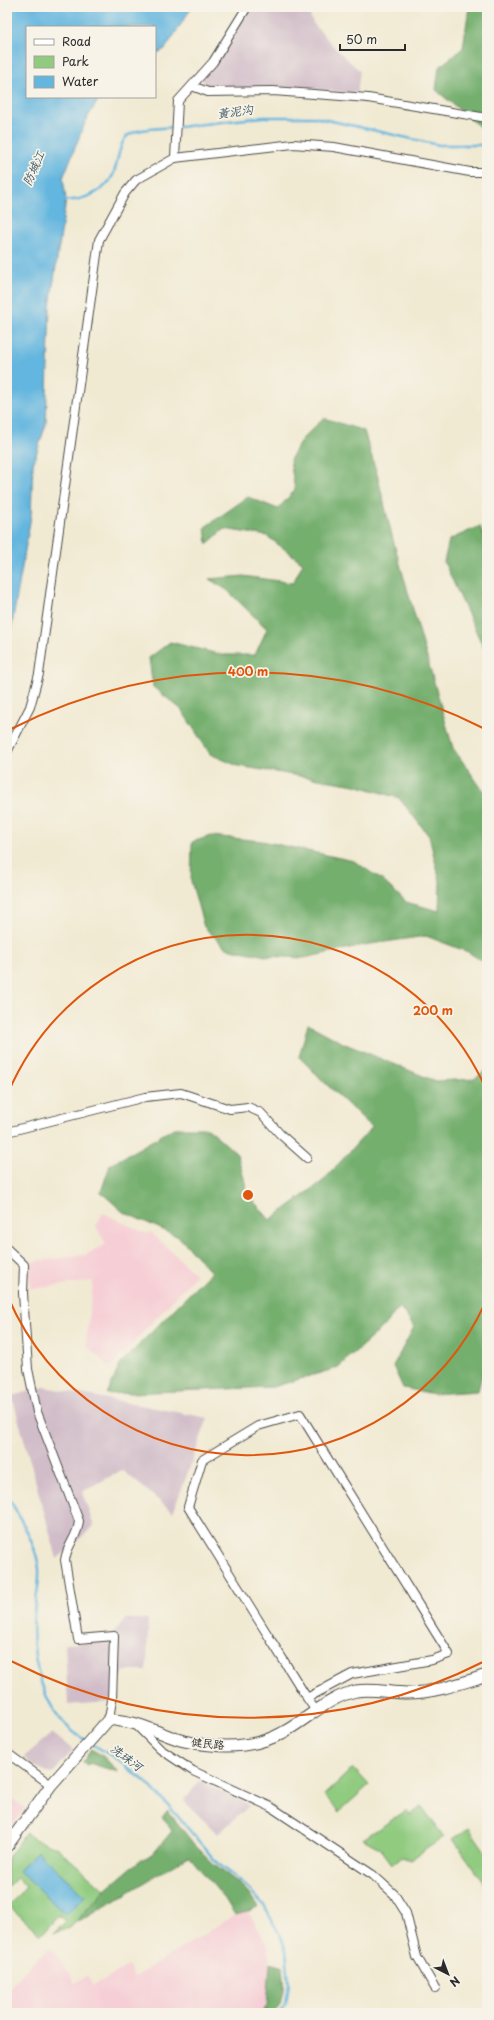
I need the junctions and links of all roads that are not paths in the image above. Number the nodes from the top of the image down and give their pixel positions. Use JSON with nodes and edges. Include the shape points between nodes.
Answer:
{"nodes":[{"id":1,"x":247,"y":7,"type":"edge"},
{"id":2,"x":192,"y":86,"type":"junction"},
{"id":3,"x":487,"y":118,"type":"edge"},
{"id":4,"x":175,"y":158,"type":"junction"},
{"id":5,"x":487,"y":172,"type":"edge"},
{"id":6,"x":7,"y":752,"type":"edge"},
{"id":7,"x":7,"y":1132,"type":"edge"},
{"id":8,"x":307,"y":1158,"type":"dead end"},
{"id":9,"x":7,"y":1249,"type":"edge"},
{"id":10,"x":487,"y":1675,"type":"edge"},
{"id":11,"x":307,"y":1698,"type":"junction"},
{"id":12,"x":316,"y":1711,"type":"junction"},
{"id":13,"x":109,"y":1719,"type":"junction"},
{"id":14,"x":134,"y":1723,"type":"junction"},
{"id":15,"x":7,"y":1753,"type":"edge"},
{"id":16,"x":51,"y":1784,"type":"junction"},
{"id":17,"x":7,"y":1846,"type":"edge"},
{"id":18,"x":435,"y":1988,"type":"dead end"}],
"edges":[{"from":1,"to":2,"type":"street","via":[[213,62]]},
{"from":2,"to":3,"type":"street","via":[[208,92],[273,91],[368,98]]},
{"from":2,"to":4,"type":"street","via":[[178,101]]},
{"from":4,"to":5,"type":"street","via":[[293,144],[334,148],[470,172]]},
{"from":4,"to":6,"type":"street","via":[[136,180],[108,220],[99,240],[39,674],[30,707]]},
{"from":7,"to":8,"type":"street","via":[[145,1097],[181,1093],[230,1109],[248,1107],[261,1113]]},
{"from":9,"to":13,"type":"street","via":[[24,1265],[23,1293],[28,1369],[37,1412],[79,1521],[78,1532],[66,1552],[65,1560],[78,1639],[114,1636]]},
{"from":10,"to":12,"type":"street","name":"健民路","via":[[428,1692],[356,1691],[340,1696]]},
{"from":11,"to":11,"type":"street","via":[[352,1674],[432,1660],[449,1654],[300,1414],[258,1426],[202,1460],[188,1507]]},
{"from":11,"to":12,"type":"street"},
{"from":12,"to":14,"type":"street","name":"健民路","via":[[282,1734],[236,1745],[215,1746],[184,1740]]},
{"from":13,"to":14,"type":"street","name":"健民路"},
{"from":13,"to":16,"type":"street"},
{"from":14,"to":18,"type":"street","via":[[160,1750],[193,1771],[270,1808],[374,1874],[394,1894],[406,1913],[417,1957]]},
{"from":15,"to":16,"type":"street"},
{"from":16,"to":17,"type":"street"}]}
